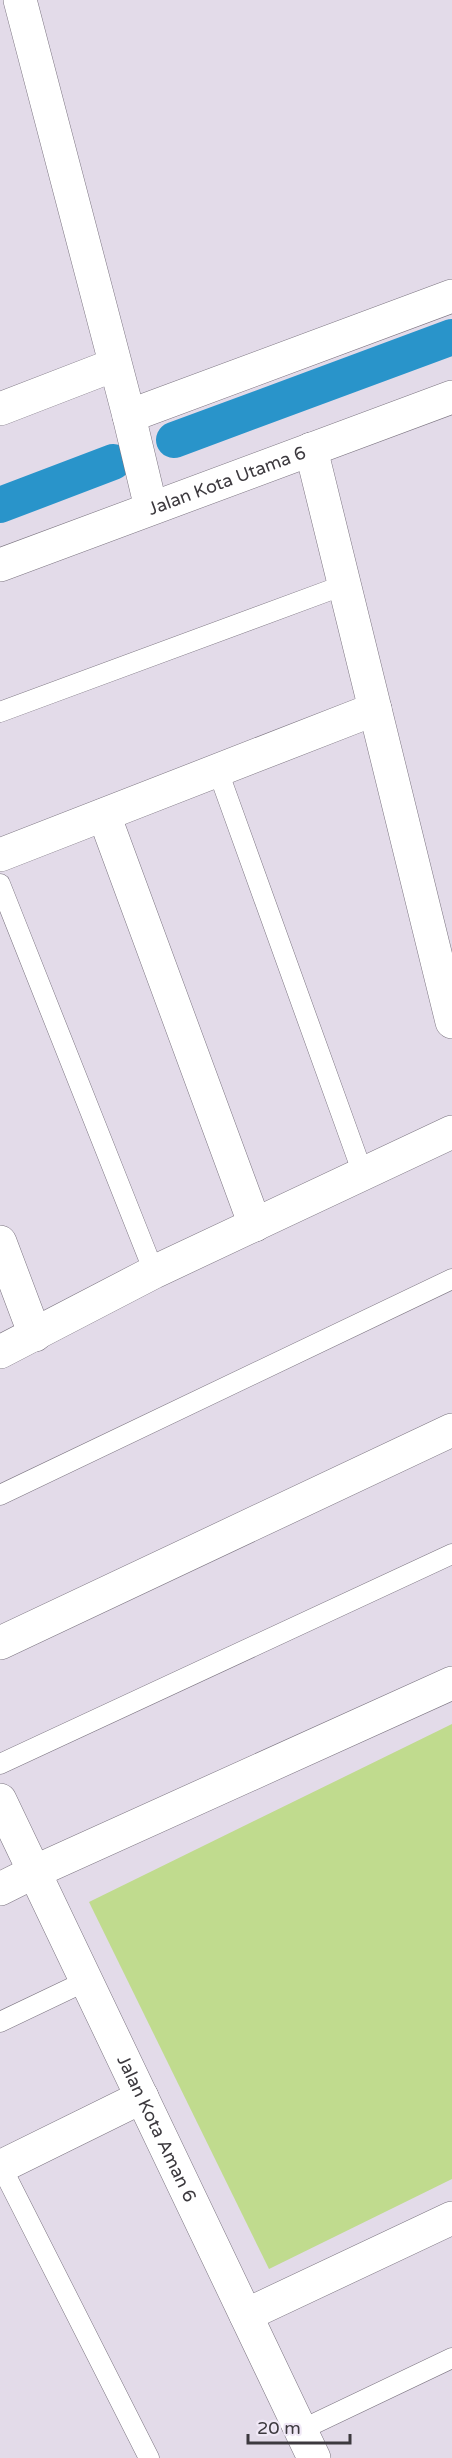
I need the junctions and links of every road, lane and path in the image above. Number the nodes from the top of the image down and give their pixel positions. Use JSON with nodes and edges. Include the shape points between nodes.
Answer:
{"nodes":[{"id":1,"x":20,"y":0,"type":"edge"},
{"id":2,"x":452,"y":296,"type":"edge"},
{"id":3,"x":114,"y":365,"type":"junction"},
{"id":4,"x":452,"y":397,"type":"edge"},
{"id":5,"x":0,"y":409,"type":"edge"},
{"id":6,"x":129,"y":416,"type":"junction"},
{"id":7,"x":311,"y":449,"type":"junction"},
{"id":8,"x":151,"y":508,"type":"junction"},
{"id":9,"x":0,"y":565,"type":"edge"},
{"id":10,"x":344,"y":585,"type":"junction"},
{"id":11,"x":375,"y":709,"type":"junction"},
{"id":12,"x":0,"y":712,"type":"edge"},
{"id":13,"x":218,"y":771,"type":"junction"},
{"id":14,"x":104,"y":815,"type":"junction"},
{"id":15,"x":0,"y":855,"type":"edge"},
{"id":16,"x":0,"y":885,"type":"edge"},
{"id":17,"x":452,"y":1022,"type":"edge"},
{"id":18,"x":452,"y":1132,"type":"edge"},
{"id":19,"x":363,"y":1174,"type":"junction"},
{"id":20,"x":255,"y":1225,"type":"junction"},
{"id":21,"x":0,"y":1242,"type":"edge"},
{"id":22,"x":154,"y":1272,"type":"junction"},
{"id":23,"x":452,"y":1279,"type":"edge"},
{"id":24,"x":34,"y":1335,"type":"junction"},
{"id":25,"x":0,"y":1352,"type":"edge"},
{"id":26,"x":452,"y":1430,"type":"edge"},
{"id":27,"x":0,"y":1495,"type":"edge"},
{"id":28,"x":452,"y":1554,"type":"edge"},
{"id":29,"x":0,"y":1644,"type":"edge"},
{"id":30,"x":452,"y":1683,"type":"edge"},
{"id":31,"x":0,"y":1764,"type":"edge"},
{"id":32,"x":0,"y":1800,"type":"edge"},
{"id":33,"x":34,"y":1872,"type":"junction"},
{"id":34,"x":0,"y":1889,"type":"edge"},
{"id":35,"x":86,"y":1981,"type":"junction"},
{"id":36,"x":0,"y":2022,"type":"edge"},
{"id":37,"x":142,"y":2097,"type":"junction"},
{"id":38,"x":1,"y":2167,"type":"edge"},
{"id":39,"x":452,"y":2218,"type":"edge"},
{"id":40,"x":246,"y":2315,"type":"junction"},
{"id":41,"x":452,"y":2358,"type":"edge"},
{"id":42,"x":308,"y":2444,"type":"edge"},
{"id":43,"x":149,"y":2458,"type":"edge"}],
"edges":[{"from":1,"to":3,"type":"street"},
{"from":2,"to":6,"type":"street"},
{"from":3,"to":5,"type":"street"},
{"from":3,"to":6,"type":"street"},
{"from":4,"to":7,"type":"street","name":"Jalan Kota Utama 6"},
{"from":6,"to":8,"type":"street"},
{"from":7,"to":8,"type":"street","name":"Jalan Kota Utama 6"},
{"from":7,"to":10,"type":"street"},
{"from":8,"to":9,"type":"street","name":"Jalan Kota Utama 6"},
{"from":10,"to":11,"type":"street"},
{"from":10,"to":12,"type":"lane"},
{"from":11,"to":13,"type":"street"},
{"from":11,"to":17,"type":"street"},
{"from":13,"to":14,"type":"street"},
{"from":13,"to":19,"type":"lane"},
{"from":14,"to":15,"type":"street"},
{"from":14,"to":20,"type":"street"},
{"from":16,"to":22,"type":"lane"},
{"from":18,"to":19,"type":"street"},
{"from":19,"to":20,"type":"street"},
{"from":20,"to":22,"type":"street"},
{"from":21,"to":24,"type":"street"},
{"from":22,"to":24,"type":"street"},
{"from":23,"to":27,"type":"lane"},
{"from":24,"to":25,"type":"street"},
{"from":26,"to":29,"type":"street"},
{"from":28,"to":31,"type":"lane"},
{"from":30,"to":33,"type":"street"},
{"from":32,"to":33,"type":"street","name":"Jalan Kota Aman 6"},
{"from":33,"to":34,"type":"street"},
{"from":33,"to":35,"type":"street","name":"Jalan Kota Aman 6"},
{"from":35,"to":36,"type":"lane"},
{"from":35,"to":37,"type":"street","name":"Jalan Kota Aman 6"},
{"from":37,"to":38,"type":"street"},
{"from":37,"to":40,"type":"street","name":"Jalan Kota Aman 6"},
{"from":38,"to":43,"type":"lane"},
{"from":39,"to":40,"type":"street"},
{"from":40,"to":42,"type":"street","name":"Jalan Kota Aman 6"},
{"from":41,"to":42,"type":"lane"}]}
